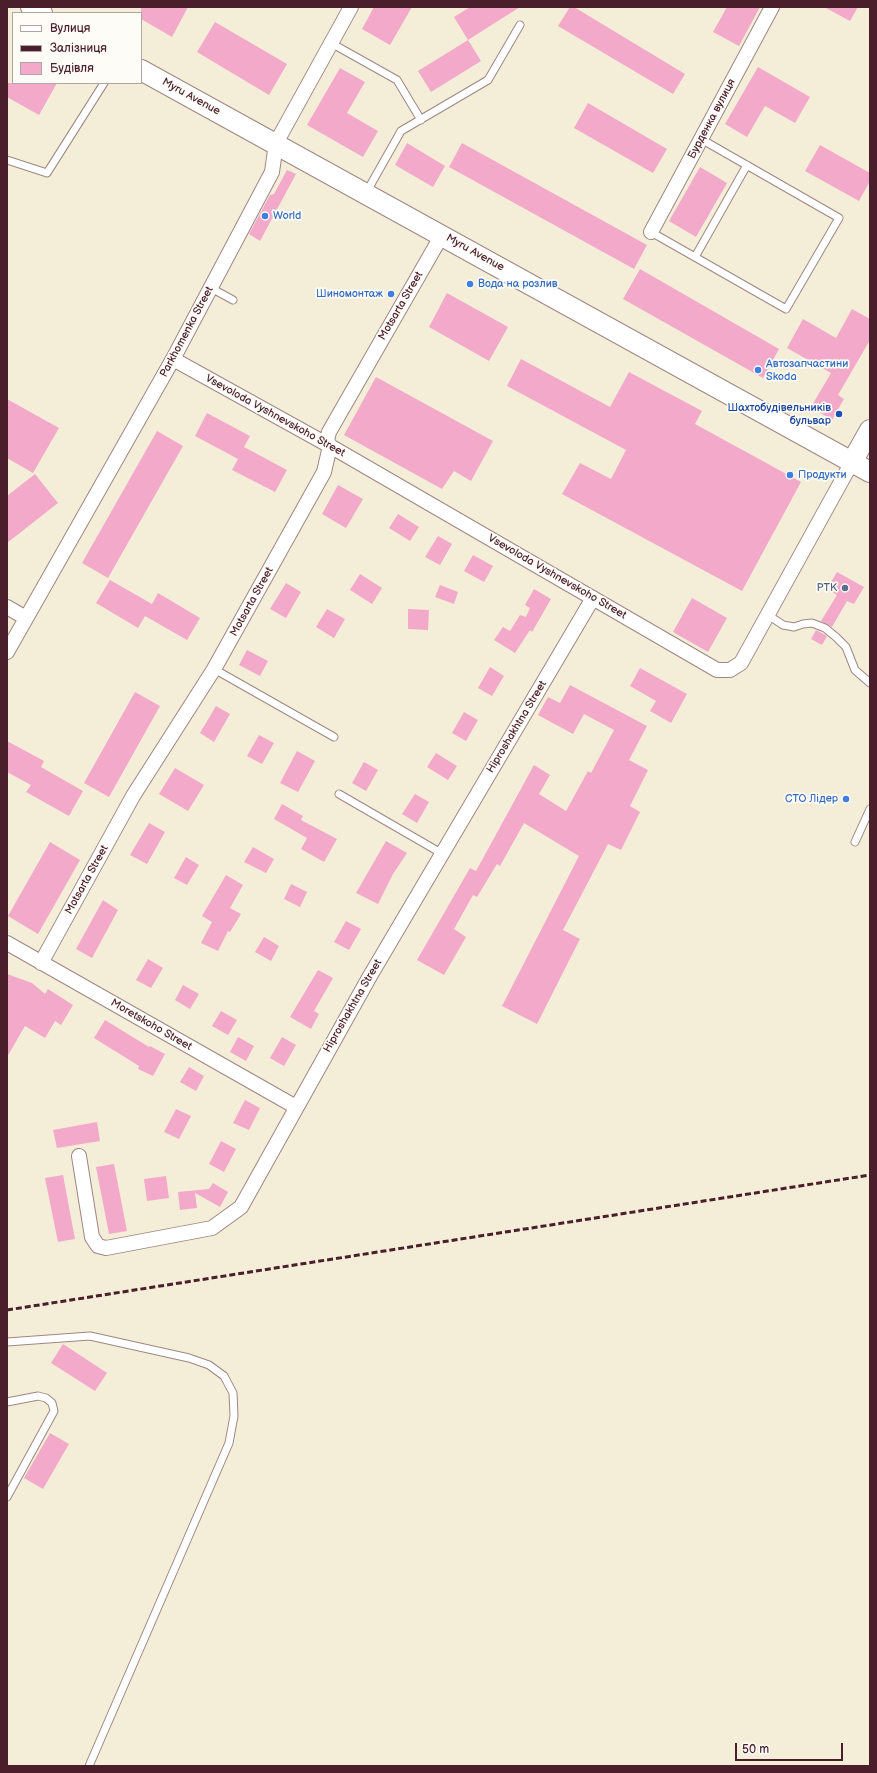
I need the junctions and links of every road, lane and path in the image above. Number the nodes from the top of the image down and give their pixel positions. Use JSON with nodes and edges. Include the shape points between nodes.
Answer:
{"nodes":[{"id":1,"x":31,"y":7,"type":"edge"},
{"id":2,"x":351,"y":7,"type":"edge"},
{"id":3,"x":772,"y":7,"type":"edge"},
{"id":4,"x":40,"y":12,"type":"edge"},
{"id":5,"x":520,"y":25,"type":"dead end"},
{"id":6,"x":332,"y":43,"type":"junction"},
{"id":7,"x":142,"y":71,"type":"edge"},
{"id":8,"x":103,"y":84,"type":"edge"},
{"id":9,"x":421,"y":120,"type":"junction"},
{"id":10,"x":701,"y":139,"type":"junction"},
{"id":11,"x":276,"y":143,"type":"junction"},
{"id":12,"x":7,"y":160,"type":"edge"},
{"id":13,"x":747,"y":165,"type":"junction"},
{"id":14,"x":366,"y":193,"type":"junction"},
{"id":15,"x":651,"y":232,"type":"joint"},
{"id":16,"x":442,"y":235,"type":"junction"},
{"id":17,"x":695,"y":257,"type":"junction"},
{"id":18,"x":211,"y":288,"type":"junction"},
{"id":19,"x":233,"y":300,"type":"dead end"},
{"id":20,"x":173,"y":359,"type":"junction"},
{"id":21,"x":870,"y":430,"type":"edge"},
{"id":22,"x":330,"y":446,"type":"junction"},
{"id":23,"x":852,"y":462,"type":"junction"},
{"id":24,"x":870,"y":472,"type":"edge"},
{"id":25,"x":593,"y":598,"type":"junction"},
{"id":26,"x":7,"y":607,"type":"edge"},
{"id":27,"x":768,"y":616,"type":"junction"},
{"id":28,"x":26,"y":618,"type":"junction"},
{"id":29,"x":7,"y":652,"type":"edge"},
{"id":30,"x":214,"y":669,"type":"junction"},
{"id":31,"x":870,"y":682,"type":"edge"},
{"id":32,"x":334,"y":737,"type":"dead end"},
{"id":33,"x":339,"y":794,"type":"dead end"},
{"id":34,"x":870,"y":809,"type":"edge"},
{"id":35,"x":855,"y":842,"type":"dead end"},
{"id":36,"x":442,"y":853,"type":"junction"},
{"id":37,"x":7,"y":943,"type":"edge"},
{"id":38,"x":42,"y":963,"type":"junction"},
{"id":39,"x":296,"y":1107,"type":"junction"},
{"id":40,"x":79,"y":1156,"type":"dead end"},
{"id":41,"x":7,"y":1342,"type":"edge"},
{"id":42,"x":7,"y":1402,"type":"edge"},
{"id":43,"x":7,"y":1497,"type":"edge"},
{"id":44,"x":88,"y":1766,"type":"edge"}],
"edges":[{"from":1,"to":4,"type":"main road"},
{"from":2,"to":6,"type":"street","name":"Parkhomenka Street"},
{"from":3,"to":10,"type":"street","name":"Бурденка вулиця"},
{"from":5,"to":9,"type":"lane","via":[[488,80]]},
{"from":6,"to":9,"type":"lane","via":[[397,80]]},
{"from":6,"to":11,"type":"street","name":"Parkhomenka Street"},
{"from":7,"to":11,"type":"main road","name":"Myru Avenue"},
{"from":8,"to":12,"type":"lane","via":[[47,173]]},
{"from":9,"to":14,"type":"lane","via":[[401,131]]},
{"from":10,"to":13,"type":"lane"},
{"from":10,"to":15,"type":"street","name":"Бурденка вулиця"},
{"from":11,"to":14,"type":"main road","name":"Myru Avenue"},
{"from":11,"to":18,"type":"street","name":"Parkhomenka Street","via":[[272,172]]},
{"from":13,"to":17,"type":"lane"},
{"from":13,"to":17,"type":"lane","via":[[839,218],[786,309]]},
{"from":14,"to":16,"type":"main road","name":"Myru Avenue"},
{"from":15,"to":17,"type":"lane"},
{"from":16,"to":22,"type":"street","name":"Motsarta Street","via":[[329,432],[327,440]]},
{"from":16,"to":23,"type":"main road","name":"Myru Avenue"},
{"from":18,"to":19,"type":"lane"},
{"from":18,"to":20,"type":"street","name":"Parkhomenka Street"},
{"from":20,"to":22,"type":"street","name":"Vsevoloda Vyshnevskoho Street"},
{"from":20,"to":28,"type":"street","name":"Parkhomenka Street"},
{"from":21,"to":23,"type":"main road"},
{"from":22,"to":25,"type":"street","name":"Vsevoloda Vyshnevskoho Street"},
{"from":22,"to":30,"type":"street","name":"Motsarta Street","via":[[324,472]]},
{"from":23,"to":24,"type":"main road","name":"Myru Avenue"},
{"from":23,"to":27,"type":"street","name":"Vsevoloda Vyshnevskoho Street"},
{"from":25,"to":27,"type":"street","name":"Vsevoloda Vyshnevskoho Street","via":[[717,670],[730,670],[741,663]]},
{"from":25,"to":36,"type":"street","name":"Hiproshakhtna Street"},
{"from":26,"to":28,"type":"street"},
{"from":27,"to":31,"type":"lane","via":[[783,625],[794,627],[812,623],[825,628],[846,647],[855,670]]},
{"from":28,"to":29,"type":"street","name":"Parkhomenka Street"},
{"from":30,"to":32,"type":"lane"},
{"from":30,"to":38,"type":"street","name":"Motsarta Street","via":[[133,796]]},
{"from":33,"to":36,"type":"lane"},
{"from":34,"to":35,"type":"lane"},
{"from":36,"to":39,"type":"street","name":"Hiproshakhtna Street"},
{"from":37,"to":38,"type":"street","name":"Moretskoho Street"},
{"from":38,"to":39,"type":"street","name":"Moretskoho Street"},
{"from":39,"to":40,"type":"street","name":"Hiproshakhtna Street","via":[[240,1207],[212,1228],[106,1248],[98,1246],[92,1238]]},
{"from":41,"to":44,"type":"lane","via":[[90,1336],[189,1358],[209,1366],[224,1376],[233,1393],[234,1416],[229,1443]]},
{"from":42,"to":43,"type":"lane","via":[[38,1396],[52,1403],[54,1411]]}]}
